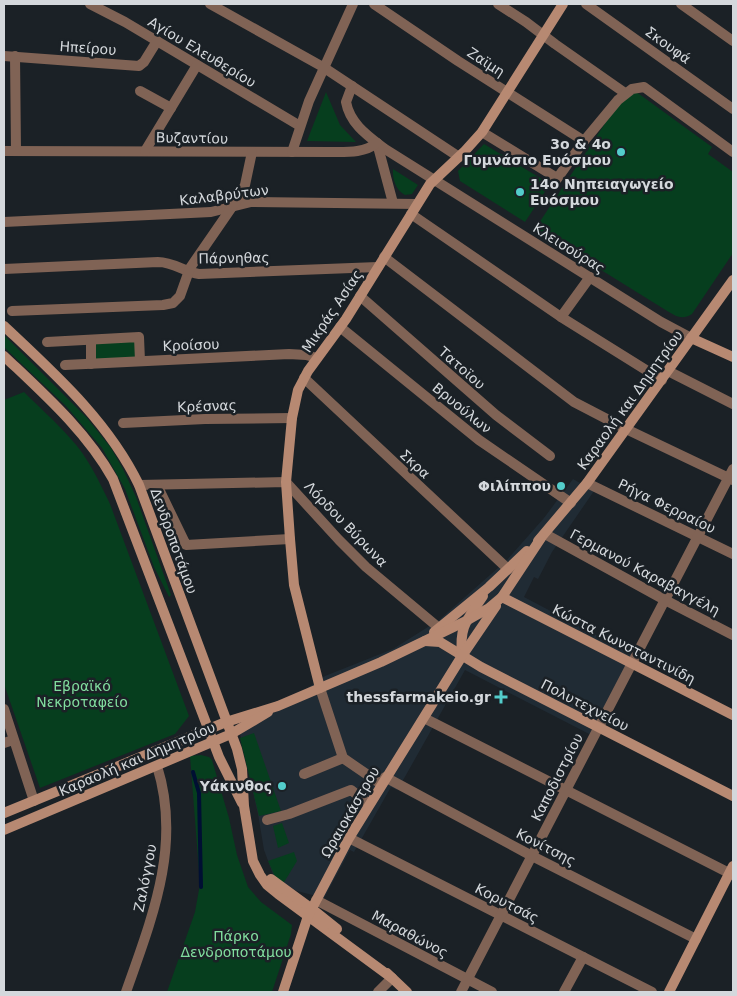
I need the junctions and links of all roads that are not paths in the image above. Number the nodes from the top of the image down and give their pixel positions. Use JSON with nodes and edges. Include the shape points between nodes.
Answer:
{"nodes":[{"id":1,"x":90,"y":4,"type":"edge"},
{"id":2,"x":210,"y":4,"type":"edge"},
{"id":3,"x":352,"y":4,"type":"edge"},
{"id":4,"x":374,"y":4,"type":"edge"},
{"id":5,"x":498,"y":4,"type":"edge"},
{"id":6,"x":563,"y":4,"type":"edge"},
{"id":7,"x":586,"y":4,"type":"edge"},
{"id":8,"x":681,"y":4,"type":"edge"},
{"id":9,"x":543,"y":34,"type":"junction"},
{"id":10,"x":157,"y":41,"type":"junction"},
{"id":11,"x":733,"y":41,"type":"edge"},
{"id":12,"x":4,"y":56,"type":"edge"},
{"id":13,"x":15,"y":56,"type":"junction"},
{"id":14,"x":197,"y":65,"type":"junction"},
{"id":15,"x":323,"y":67,"type":"junction"},
{"id":16,"x":352,"y":86,"type":"junction"},
{"id":17,"x":140,"y":91,"type":"dead end"},
{"id":18,"x":506,"y":92,"type":"junction"},
{"id":19,"x":625,"y":93,"type":"junction"},
{"id":20,"x":171,"y":108,"type":"junction"},
{"id":21,"x":733,"y":109,"type":"edge"},
{"id":22,"x":300,"y":126,"type":"junction"},
{"id":23,"x":482,"y":132,"type":"junction"},
{"id":24,"x":584,"y":141,"type":"junction"},
{"id":25,"x":377,"y":143,"type":"junction"},
{"id":26,"x":4,"y":151,"type":"edge"},
{"id":27,"x":16,"y":151,"type":"junction"},
{"id":28,"x":145,"y":151,"type":"junction"},
{"id":29,"x":252,"y":152,"type":"junction"},
{"id":30,"x":292,"y":152,"type":"junction"},
{"id":31,"x":733,"y":152,"type":"edge"},
{"id":32,"x":459,"y":157,"type":"junction"},
{"id":33,"x":433,"y":179,"type":"junction"},
{"id":34,"x":393,"y":203,"type":"junction"},
{"id":35,"x":417,"y":204,"type":"junction"},
{"id":36,"x":232,"y":206,"type":"junction"},
{"id":37,"x":411,"y":214,"type":"junction"},
{"id":38,"x":4,"y":222,"type":"edge"},
{"id":39,"x":384,"y":257,"type":"junction"},
{"id":40,"x":378,"y":267,"type":"junction"},
{"id":41,"x":4,"y":269,"type":"edge"},
{"id":42,"x":188,"y":272,"type":"junction"},
{"id":43,"x":590,"y":277,"type":"junction"},
{"id":44,"x":733,"y":280,"type":"edge"},
{"id":45,"x":360,"y":296,"type":"junction"},
{"id":46,"x":12,"y":311,"type":"dead end"},
{"id":47,"x":561,"y":317,"type":"junction"},
{"id":48,"x":4,"y":326,"type":"edge"},
{"id":49,"x":340,"y":327,"type":"junction"},
{"id":50,"x":691,"y":338,"type":"junction"},
{"id":51,"x":91,"y":340,"type":"junction"},
{"id":52,"x":47,"y":342,"type":"dead end"},
{"id":53,"x":4,"y":356,"type":"edge"},
{"id":54,"x":733,"y":357,"type":"edge"},
{"id":55,"x":317,"y":358,"type":"junction"},
{"id":56,"x":140,"y":361,"type":"junction"},
{"id":57,"x":91,"y":364,"type":"junction"},
{"id":58,"x":65,"y":365,"type":"dead end"},
{"id":59,"x":665,"y":376,"type":"junction"},
{"id":60,"x":304,"y":378,"type":"junction"},
{"id":61,"x":733,"y":404,"type":"edge"},
{"id":62,"x":292,"y":418,"type":"junction"},
{"id":63,"x":123,"y":423,"type":"dead end"},
{"id":64,"x":626,"y":429,"type":"junction"},
{"id":65,"x":550,"y":456,"type":"dead end"},
{"id":66,"x":732,"y":476,"type":"edge"},
{"id":67,"x":286,"y":482,"type":"junction"},
{"id":68,"x":588,"y":482,"type":"junction"},
{"id":69,"x":139,"y":485,"type":"junction"},
{"id":70,"x":158,"y":485,"type":"junction"},
{"id":71,"x":571,"y":503,"type":"junction"},
{"id":72,"x":543,"y":536,"type":"junction"},
{"id":73,"x":698,"y":536,"type":"junction"},
{"id":74,"x":290,"y":539,"type":"junction"},
{"id":75,"x":733,"y":554,"type":"edge"},
{"id":76,"x":508,"y":569,"type":"junction"},
{"id":77,"x":490,"y":586,"type":"junction"},
{"id":78,"x":502,"y":597,"type":"junction"},
{"id":79,"x":665,"y":600,"type":"junction"},
{"id":80,"x":466,"y":621,"type":"junction"},
{"id":81,"x":439,"y":628,"type":"junction"},
{"id":82,"x":733,"y":635,"type":"edge"},
{"id":83,"x":424,"y":641,"type":"junction"},
{"id":84,"x":462,"y":656,"type":"junction"},
{"id":85,"x":632,"y":664,"type":"junction"},
{"id":86,"x":320,"y":688,"type":"junction"},
{"id":87,"x":278,"y":706,"type":"junction"},
{"id":88,"x":4,"y":709,"type":"edge"},
{"id":89,"x":733,"y":715,"type":"edge"},
{"id":90,"x":424,"y":718,"type":"junction"},
{"id":91,"x":226,"y":722,"type":"junction"},
{"id":92,"x":599,"y":727,"type":"junction"},
{"id":93,"x":208,"y":730,"type":"junction"},
{"id":94,"x":231,"y":734,"type":"junction"},
{"id":95,"x":9,"y":741,"type":"edge"},
{"id":96,"x":213,"y":742,"type":"junction"},
{"id":97,"x":343,"y":758,"type":"junction"},
{"id":98,"x":157,"y":766,"type":"junction"},
{"id":99,"x":304,"y":774,"type":"dead end"},
{"id":100,"x":383,"y":780,"type":"junction"},
{"id":101,"x":566,"y":791,"type":"junction"},
{"id":102,"x":733,"y":796,"type":"edge"},
{"id":103,"x":34,"y":801,"type":"junction"},
{"id":104,"x":369,"y":804,"type":"junction"},
{"id":105,"x":244,"y":806,"type":"junction"},
{"id":106,"x":4,"y":813,"type":"edge"},
{"id":107,"x":267,"y":820,"type":"dead end"},
{"id":108,"x":4,"y":830,"type":"edge"},
{"id":109,"x":349,"y":838,"type":"junction"},
{"id":110,"x":532,"y":856,"type":"junction"},
{"id":111,"x":732,"y":871,"type":"edge"},
{"id":112,"x":312,"y":908,"type":"junction"},
{"id":113,"x":501,"y":916,"type":"junction"},
{"id":114,"x":696,"y":939,"type":"junction"},
{"id":115,"x":583,"y":957,"type":"junction"},
{"id":116,"x":392,"y":978,"type":"junction"},
{"id":117,"x":468,"y":980,"type":"junction"},
{"id":118,"x":126,"y":992,"type":"edge"},
{"id":119,"x":283,"y":992,"type":"edge"},
{"id":120,"x":378,"y":992,"type":"edge"},
{"id":121,"x":407,"y":992,"type":"edge"},
{"id":122,"x":461,"y":992,"type":"edge"},
{"id":123,"x":492,"y":992,"type":"edge"},
{"id":124,"x":564,"y":992,"type":"edge"},
{"id":125,"x":652,"y":992,"type":"edge"},
{"id":126,"x":668,"y":992,"type":"edge"}],
"edges":[{"from":1,"to":10,"type":"street","name":"Αγίου Ελευθερίου"},
{"from":2,"to":15,"type":"street"},
{"from":3,"to":15,"type":"street"},
{"from":4,"to":18,"type":"street","name":"Ζαϊμη"},
{"from":5,"to":9,"type":"street"},
{"from":6,"to":9,"type":"main road","name":"Μικράς Ασίας"},
{"from":7,"to":21,"type":"street","name":"Σκουφά"},
{"from":8,"to":11,"type":"street"},
{"from":9,"to":18,"type":"main road","name":"Μικράς Ασίας"},
{"from":9,"to":19,"type":"street"},
{"from":10,"to":13,"type":"street","name":"Ηπείρου","via":[[139,66]]},
{"from":10,"to":14,"type":"street","name":"Αγίου Ελευθερίου"},
{"from":12,"to":13,"type":"street","name":"Ηπείρου"},
{"from":13,"to":27,"type":"street"},
{"from":14,"to":20,"type":"street"},
{"from":14,"to":22,"type":"street","name":"Αγίου Ελευθερίου"},
{"from":15,"to":16,"type":"street"},
{"from":15,"to":22,"type":"street"},
{"from":16,"to":25,"type":"street","via":[[346,102],[348,109],[360,129]]},
{"from":16,"to":32,"type":"street"},
{"from":17,"to":20,"type":"street"},
{"from":18,"to":23,"type":"main road","name":"Μικράς Ασίας"},
{"from":18,"to":24,"type":"street","name":"Ζαϊμη"},
{"from":19,"to":24,"type":"street"},
{"from":19,"to":31,"type":"street","via":[[644,87]]},
{"from":20,"to":28,"type":"street"},
{"from":22,"to":30,"type":"street"},
{"from":23,"to":24,"type":"street","via":[[556,181]]},
{"from":23,"to":32,"type":"main road","name":"Μικράς Ασίας"},
{"from":25,"to":30,"type":"street","name":"Βυζαντίου","via":[[361,151]]},
{"from":25,"to":33,"type":"street"},
{"from":25,"to":34,"type":"street"},
{"from":26,"to":27,"type":"street","name":"Βυζαντίου"},
{"from":27,"to":28,"type":"street","name":"Βυζαντίου"},
{"from":28,"to":29,"type":"street","name":"Βυζαντίου"},
{"from":29,"to":30,"type":"street","name":"Βυζαντίου"},
{"from":29,"to":36,"type":"street","via":[[244,188]]},
{"from":32,"to":33,"type":"main road","name":"Μικράς Ασίας"},
{"from":33,"to":35,"type":"main road","name":"Μικράς Ασίας"},
{"from":33,"to":43,"type":"street","name":"Κλεισούρας"},
{"from":34,"to":35,"type":"street","name":"Καλαβρύτων"},
{"from":34,"to":36,"type":"street","name":"Καλαβρύτων","via":[[251,202]]},
{"from":35,"to":37,"type":"main road","name":"Μικράς Ασίας"},
{"from":36,"to":38,"type":"street","name":"Καλαβρύτων","via":[[211,212]]},
{"from":36,"to":42,"type":"street"},
{"from":37,"to":39,"type":"main road","name":"Μικράς Ασίας"},
{"from":37,"to":47,"type":"street"},
{"from":39,"to":40,"type":"main road","name":"Μικράς Ασίας"},
{"from":39,"to":64,"type":"street","via":[[574,402]]},
{"from":40,"to":42,"type":"street","name":"Πάρνηθας"},
{"from":40,"to":45,"type":"main road","name":"Μικράς Ασίας"},
{"from":41,"to":42,"type":"street","name":"Πάρνηθας","via":[[163,262]]},
{"from":42,"to":46,"type":"street","via":[[181,294],[173,303]]},
{"from":43,"to":47,"type":"street"},
{"from":43,"to":50,"type":"street","name":"Κλεισούρας"},
{"from":44,"to":50,"type":"main road","name":"Καραολή και Δημητρίου"},
{"from":45,"to":49,"type":"main road","name":"Μικράς Ασίας"},
{"from":45,"to":65,"type":"street","name":"Τατοϊου","via":[[496,415]]},
{"from":47,"to":59,"type":"street"},
{"from":48,"to":69,"type":"main road","name":"Δενδροποτάμου","via":[[91,412],[118,447]]},
{"from":49,"to":55,"type":"main road","name":"Μικράς Ασίας"},
{"from":49,"to":71,"type":"street","name":"Βρυούλων","via":[[472,435]]},
{"from":50,"to":54,"type":"main road"},
{"from":50,"to":59,"type":"main road","name":"Καραολή και Δημητρίου"},
{"from":51,"to":52,"type":"street"},
{"from":51,"to":56,"type":"street","via":[[139,337]]},
{"from":51,"to":57,"type":"street"},
{"from":53,"to":93,"type":"main road","name":"Δενδροποτάμου","via":[[76,427],[113,479]]},
{"from":55,"to":56,"type":"street","name":"Κροίσου","via":[[289,354]]},
{"from":55,"to":60,"type":"main road","name":"Μικράς Ασίας"},
{"from":56,"to":57,"type":"street","name":"Κροίσου"},
{"from":57,"to":58,"type":"street","name":"Κροίσου"},
{"from":59,"to":61,"type":"street"},
{"from":59,"to":64,"type":"main road","name":"Καραολή και Δημητρίου"},
{"from":60,"to":62,"type":"main road","name":"Μικράς Ασίας"},
{"from":60,"to":76,"type":"street","name":"Σκρα"},
{"from":62,"to":63,"type":"street","name":"Κρέσνας"},
{"from":62,"to":67,"type":"main road","name":"Μικράς Ασίας"},
{"from":64,"to":66,"type":"street"},
{"from":64,"to":68,"type":"main road","name":"Καραολή και Δημητρίου"},
{"from":66,"to":73,"type":"street","name":"Καποδιστρίου"},
{"from":67,"to":70,"type":"street","name":"Λόρδου Βύρωνα"},
{"from":67,"to":74,"type":"main road","name":"Μικράς Ασίας"},
{"from":67,"to":81,"type":"street","name":"Λόρδου Βύρωνα","via":[[366,567]]},
{"from":68,"to":71,"type":"main road","name":"Καραολή και Δημητρίου"},
{"from":68,"to":73,"type":"street","name":"Ρήγα Φερραίου"},
{"from":69,"to":70,"type":"street","name":"Λόρδου Βύρωνα"},
{"from":69,"to":91,"type":"main road","name":"Δενδροποτάμου"},
{"from":70,"to":74,"type":"street","via":[[186,545]]},
{"from":71,"to":72,"type":"main road","name":"Καραολή και Δημητρίου"},
{"from":72,"to":76,"type":"main road"},
{"from":72,"to":78,"type":"main road","name":"Ωραιοκάστρου"},
{"from":72,"to":79,"type":"street","name":"Γερμανού Καραβαγγέλη"},
{"from":73,"to":75,"type":"street","name":"Ρήγα Φερραίου"},
{"from":73,"to":79,"type":"street","name":"Καποδιστρίου"},
{"from":74,"to":86,"type":"main road","name":"Μικράς Ασίας","via":[[294,585]]},
{"from":76,"to":77,"type":"main road"},
{"from":77,"to":80,"type":"main road"},
{"from":77,"to":81,"type":"main road"},
{"from":78,"to":80,"type":"main road"},
{"from":78,"to":84,"type":"main road","name":"Ωραιοκάστρου"},
{"from":78,"to":85,"type":"main road","name":"Κώστα Κωνσταντινίδη"},
{"from":79,"to":82,"type":"street","name":"Γερμανού Καραβαγγέλη"},
{"from":79,"to":85,"type":"street","name":"Καποδιστρίου"},
{"from":80,"to":83,"type":"main road"},
{"from":80,"to":84,"type":"main road","via":[[461,634]]},
{"from":81,"to":83,"type":"main road"},
{"from":83,"to":84,"type":"main road","name":"Πολυτεχνείου","via":[[440,642]]},
{"from":83,"to":86,"type":"main road","name":"Καραολή και Δημητρίου"},
{"from":84,"to":90,"type":"main road","name":"Ωραιοκάστρου"},
{"from":84,"to":92,"type":"main road","name":"Πολυτεχνείου"},
{"from":85,"to":89,"type":"main road","name":"Κώστα Κωνσταντινίδη"},
{"from":85,"to":92,"type":"street","name":"Καποδιστρίου"},
{"from":86,"to":87,"type":"main road","name":"Καραολή και Δημητρίου"},
{"from":86,"to":97,"type":"street"},
{"from":87,"to":91,"type":"main road","name":"Καραολή και Δημητρίου"},
{"from":87,"to":94,"type":"main road","name":"Καραολή και Δημητρίου"},
{"from":88,"to":95,"type":"street"},
{"from":90,"to":100,"type":"main road","name":"Ωραιοκάστρου"},
{"from":90,"to":101,"type":"street"},
{"from":91,"to":93,"type":"main road","name":"Καραολή και Δημητρίου"},
{"from":91,"to":94,"type":"main road","name":"Δενδροποτάμου"},
{"from":92,"to":101,"type":"street","name":"Καποδιστρίου"},
{"from":92,"to":102,"type":"main road","name":"Πολυτεχνείου"},
{"from":93,"to":96,"type":"main road","name":"Δενδροποτάμου"},
{"from":93,"to":103,"type":"main road","name":"Καραολή και Δημητρίου"},
{"from":94,"to":96,"type":"main road","name":"Καραολή και Δημητρίου"},
{"from":94,"to":105,"type":"main road","name":"Δενδροποτάμου","via":[[242,769]]},
{"from":95,"to":103,"type":"street"},
{"from":96,"to":98,"type":"main road","name":"Καραολή και Δημητρίου"},
{"from":96,"to":105,"type":"main road","name":"Δενδροποτάμου"},
{"from":97,"to":99,"type":"street"},
{"from":97,"to":100,"type":"street","name":"Κονίτσης"},
{"from":98,"to":108,"type":"main road","name":"Καραολή και Δημητρίου"},
{"from":98,"to":118,"type":"street","name":"Ζαλόγγου","via":[[166,807],[165,857],[154,909]]},
{"from":100,"to":104,"type":"main road","name":"Ωραιοκάστρου"},
{"from":100,"to":110,"type":"street","name":"Κονίτσης"},
{"from":101,"to":110,"type":"street","name":"Καποδιστρίου"},
{"from":101,"to":111,"type":"street"},
{"from":103,"to":106,"type":"main road","name":"Καραολή και Δημητρίου"},
{"from":104,"to":107,"type":"street","via":[[352,790]]},
{"from":104,"to":109,"type":"main road","name":"Ωραιοκάστρου"},
{"from":105,"to":112,"type":"main road","name":"Δενδροποτάμου","via":[[254,865],[267,885]]},
{"from":109,"to":112,"type":"main road","name":"Ωραιοκάστρου"},
{"from":109,"to":113,"type":"street","name":"Κορυτσάς"},
{"from":110,"to":113,"type":"street","name":"Καποδιστρίου"},
{"from":110,"to":114,"type":"street","name":"Κονίτσης"},
{"from":111,"to":114,"type":"main road"},
{"from":112,"to":116,"type":"main road","name":"Δενδροποτάμου"},
{"from":112,"to":117,"type":"street","name":"Μαραθώνος"},
{"from":112,"to":119,"type":"main road","name":"Ωραιοκάστρου"},
{"from":113,"to":115,"type":"street","name":"Κορυτσάς"},
{"from":113,"to":117,"type":"street","name":"Καποδιστρίου"},
{"from":114,"to":126,"type":"main road"},
{"from":115,"to":124,"type":"street"},
{"from":115,"to":125,"type":"street","name":"Κορυτσάς"},
{"from":116,"to":120,"type":"street"},
{"from":116,"to":121,"type":"main road","name":"Δενδροποτάμου"},
{"from":117,"to":122,"type":"street","name":"Καποδιστρίου"},
{"from":117,"to":123,"type":"street","name":"Μαραθώνος"}]}
